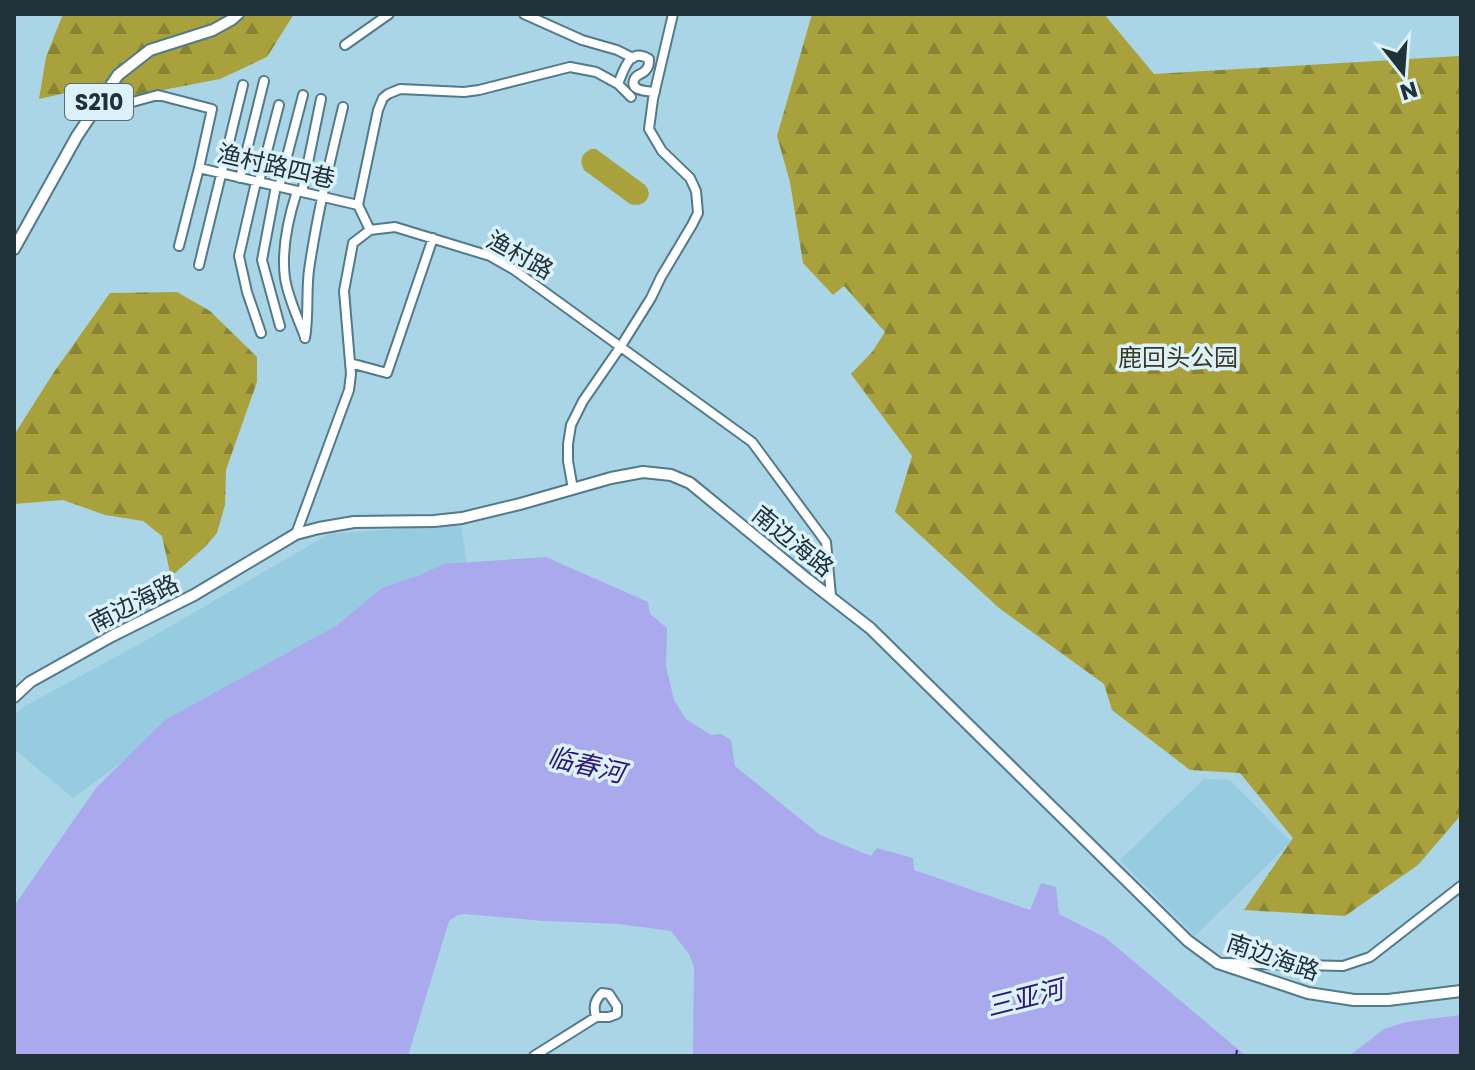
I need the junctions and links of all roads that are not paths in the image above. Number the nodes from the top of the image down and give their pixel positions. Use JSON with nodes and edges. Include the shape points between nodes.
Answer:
{"nodes":[{"id":1,"x":238,"y":14,"type":"edge"},
{"id":2,"x":389,"y":14,"type":"edge"},
{"id":3,"x":524,"y":14,"type":"edge"},
{"id":4,"x":673,"y":14,"type":"edge"},
{"id":5,"x":345,"y":45,"type":"dead end"},
{"id":6,"x":633,"y":58,"type":"junction"},
{"id":7,"x":264,"y":81,"type":"dead end"},
{"id":8,"x":618,"y":84,"type":"junction"},
{"id":9,"x":243,"y":85,"type":"dead end"},
{"id":10,"x":655,"y":92,"type":"junction"},
{"id":11,"x":303,"y":95,"type":"dead end"},
{"id":12,"x":631,"y":97,"type":"dead end"},
{"id":13,"x":321,"y":99,"type":"dead end"},
{"id":14,"x":279,"y":105,"type":"dead end"},
{"id":15,"x":343,"y":107,"type":"dead end"},
{"id":16,"x":92,"y":113,"type":"junction"},
{"id":17,"x":199,"y":168,"type":"junction"},
{"id":18,"x":220,"y":173,"type":"junction"},
{"id":19,"x":240,"y":178,"type":"junction"},
{"id":20,"x":257,"y":182,"type":"junction"},
{"id":21,"x":278,"y":187,"type":"junction"},
{"id":22,"x":299,"y":192,"type":"junction"},
{"id":23,"x":322,"y":197,"type":"junction"},
{"id":24,"x":358,"y":205,"type":"junction"},
{"id":25,"x":370,"y":230,"type":"junction"},
{"id":26,"x":433,"y":238,"type":"junction"},
{"id":27,"x":179,"y":246,"type":"dead end"},
{"id":28,"x":14,"y":249,"type":"edge"},
{"id":29,"x":199,"y":265,"type":"dead end"},
{"id":30,"x":280,"y":326,"type":"dead end"},
{"id":31,"x":261,"y":333,"type":"dead end"},
{"id":32,"x":621,"y":346,"type":"junction"},
{"id":33,"x":350,"y":363,"type":"junction"},
{"id":34,"x":573,"y":489,"type":"junction"},
{"id":35,"x":296,"y":534,"type":"junction"},
{"id":36,"x":831,"y":596,"type":"junction"},
{"id":37,"x":14,"y":697,"type":"edge"},
{"id":38,"x":1461,"y":886,"type":"edge"},
{"id":39,"x":1218,"y":963,"type":"junction"},
{"id":40,"x":1461,"y":991,"type":"edge"},
{"id":41,"x":596,"y":1017,"type":"dead end"},
{"id":42,"x":534,"y":1056,"type":"edge"}],
"edges":[{"from":1,"to":16,"type":"main road","number":"S210","via":[[213,30],[150,50],[118,75]]},
{"from":2,"to":5,"type":"street"},
{"from":3,"to":6,"type":"street"},
{"from":4,"to":10,"type":"street"},
{"from":6,"to":8,"type":"street"},
{"from":6,"to":10,"type":"street","via":[[643,55],[650,61],[636,76],[635,86]]},
{"from":7,"to":19,"type":"street"},
{"from":8,"to":12,"type":"street"},
{"from":8,"to":24,"type":"street","via":[[570,67],[490,89],[407,88],[388,94],[378,110]]},
{"from":9,"to":18,"type":"street"},
{"from":10,"to":32,"type":"street","via":[[649,129],[662,151],[690,178],[698,213]]},
{"from":11,"to":21,"type":"street"},
{"from":13,"to":22,"type":"street"},
{"from":14,"to":20,"type":"street"},
{"from":15,"to":23,"type":"street"},
{"from":16,"to":17,"type":"street","name":"渔村路四巷","via":[[158,95],[212,109]]},
{"from":16,"to":28,"type":"main road","number":"S210"},
{"from":17,"to":18,"type":"street","name":"渔村路四巷"},
{"from":17,"to":27,"type":"street"},
{"from":18,"to":19,"type":"street","name":"渔村路四巷"},
{"from":18,"to":29,"type":"street"},
{"from":19,"to":20,"type":"street","name":"渔村路四巷"},
{"from":20,"to":21,"type":"street","name":"渔村路四巷"},
{"from":20,"to":31,"type":"street","via":[[239,256]]},
{"from":21,"to":22,"type":"street","name":"渔村路四巷"},
{"from":21,"to":30,"type":"street","via":[[262,260]]},
{"from":22,"to":23,"type":"street","name":"渔村路四巷"},
{"from":22,"to":23,"type":"street","via":[[288,219],[284,260],[285,280],[305,338],[308,275]]},
{"from":23,"to":24,"type":"street","name":"渔村路四巷"},
{"from":24,"to":25,"type":"street","name":"渔村路四巷"},
{"from":25,"to":26,"type":"street","name":"渔村路","via":[[395,227]]},
{"from":25,"to":33,"type":"street","via":[[353,243],[344,291]]},
{"from":26,"to":32,"type":"street","name":"渔村路","via":[[513,269]]},
{"from":26,"to":33,"type":"street","via":[[387,373]]},
{"from":32,"to":34,"type":"street","via":[[571,425],[568,461]]},
{"from":32,"to":36,"type":"street","name":"渔村路","via":[[752,442],[826,542]]},
{"from":33,"to":35,"type":"street","via":[[349,390]]},
{"from":34,"to":35,"type":"main road","name":"南边海路","via":[[462,518],[354,522]]},
{"from":34,"to":36,"type":"main road","name":"南边海路","via":[[643,472],[671,475],[690,483]]},
{"from":35,"to":37,"type":"main road","name":"南边海路","via":[[30,682]]},
{"from":36,"to":39,"type":"main road","name":"南边海路","via":[[870,628],[1188,941]]},
{"from":38,"to":39,"type":"street","via":[[1370,957],[1343,966]]},
{"from":39,"to":40,"type":"main road","name":"南边海路","via":[[1308,993],[1354,1000]]},
{"from":41,"to":42,"type":"street"}]}
